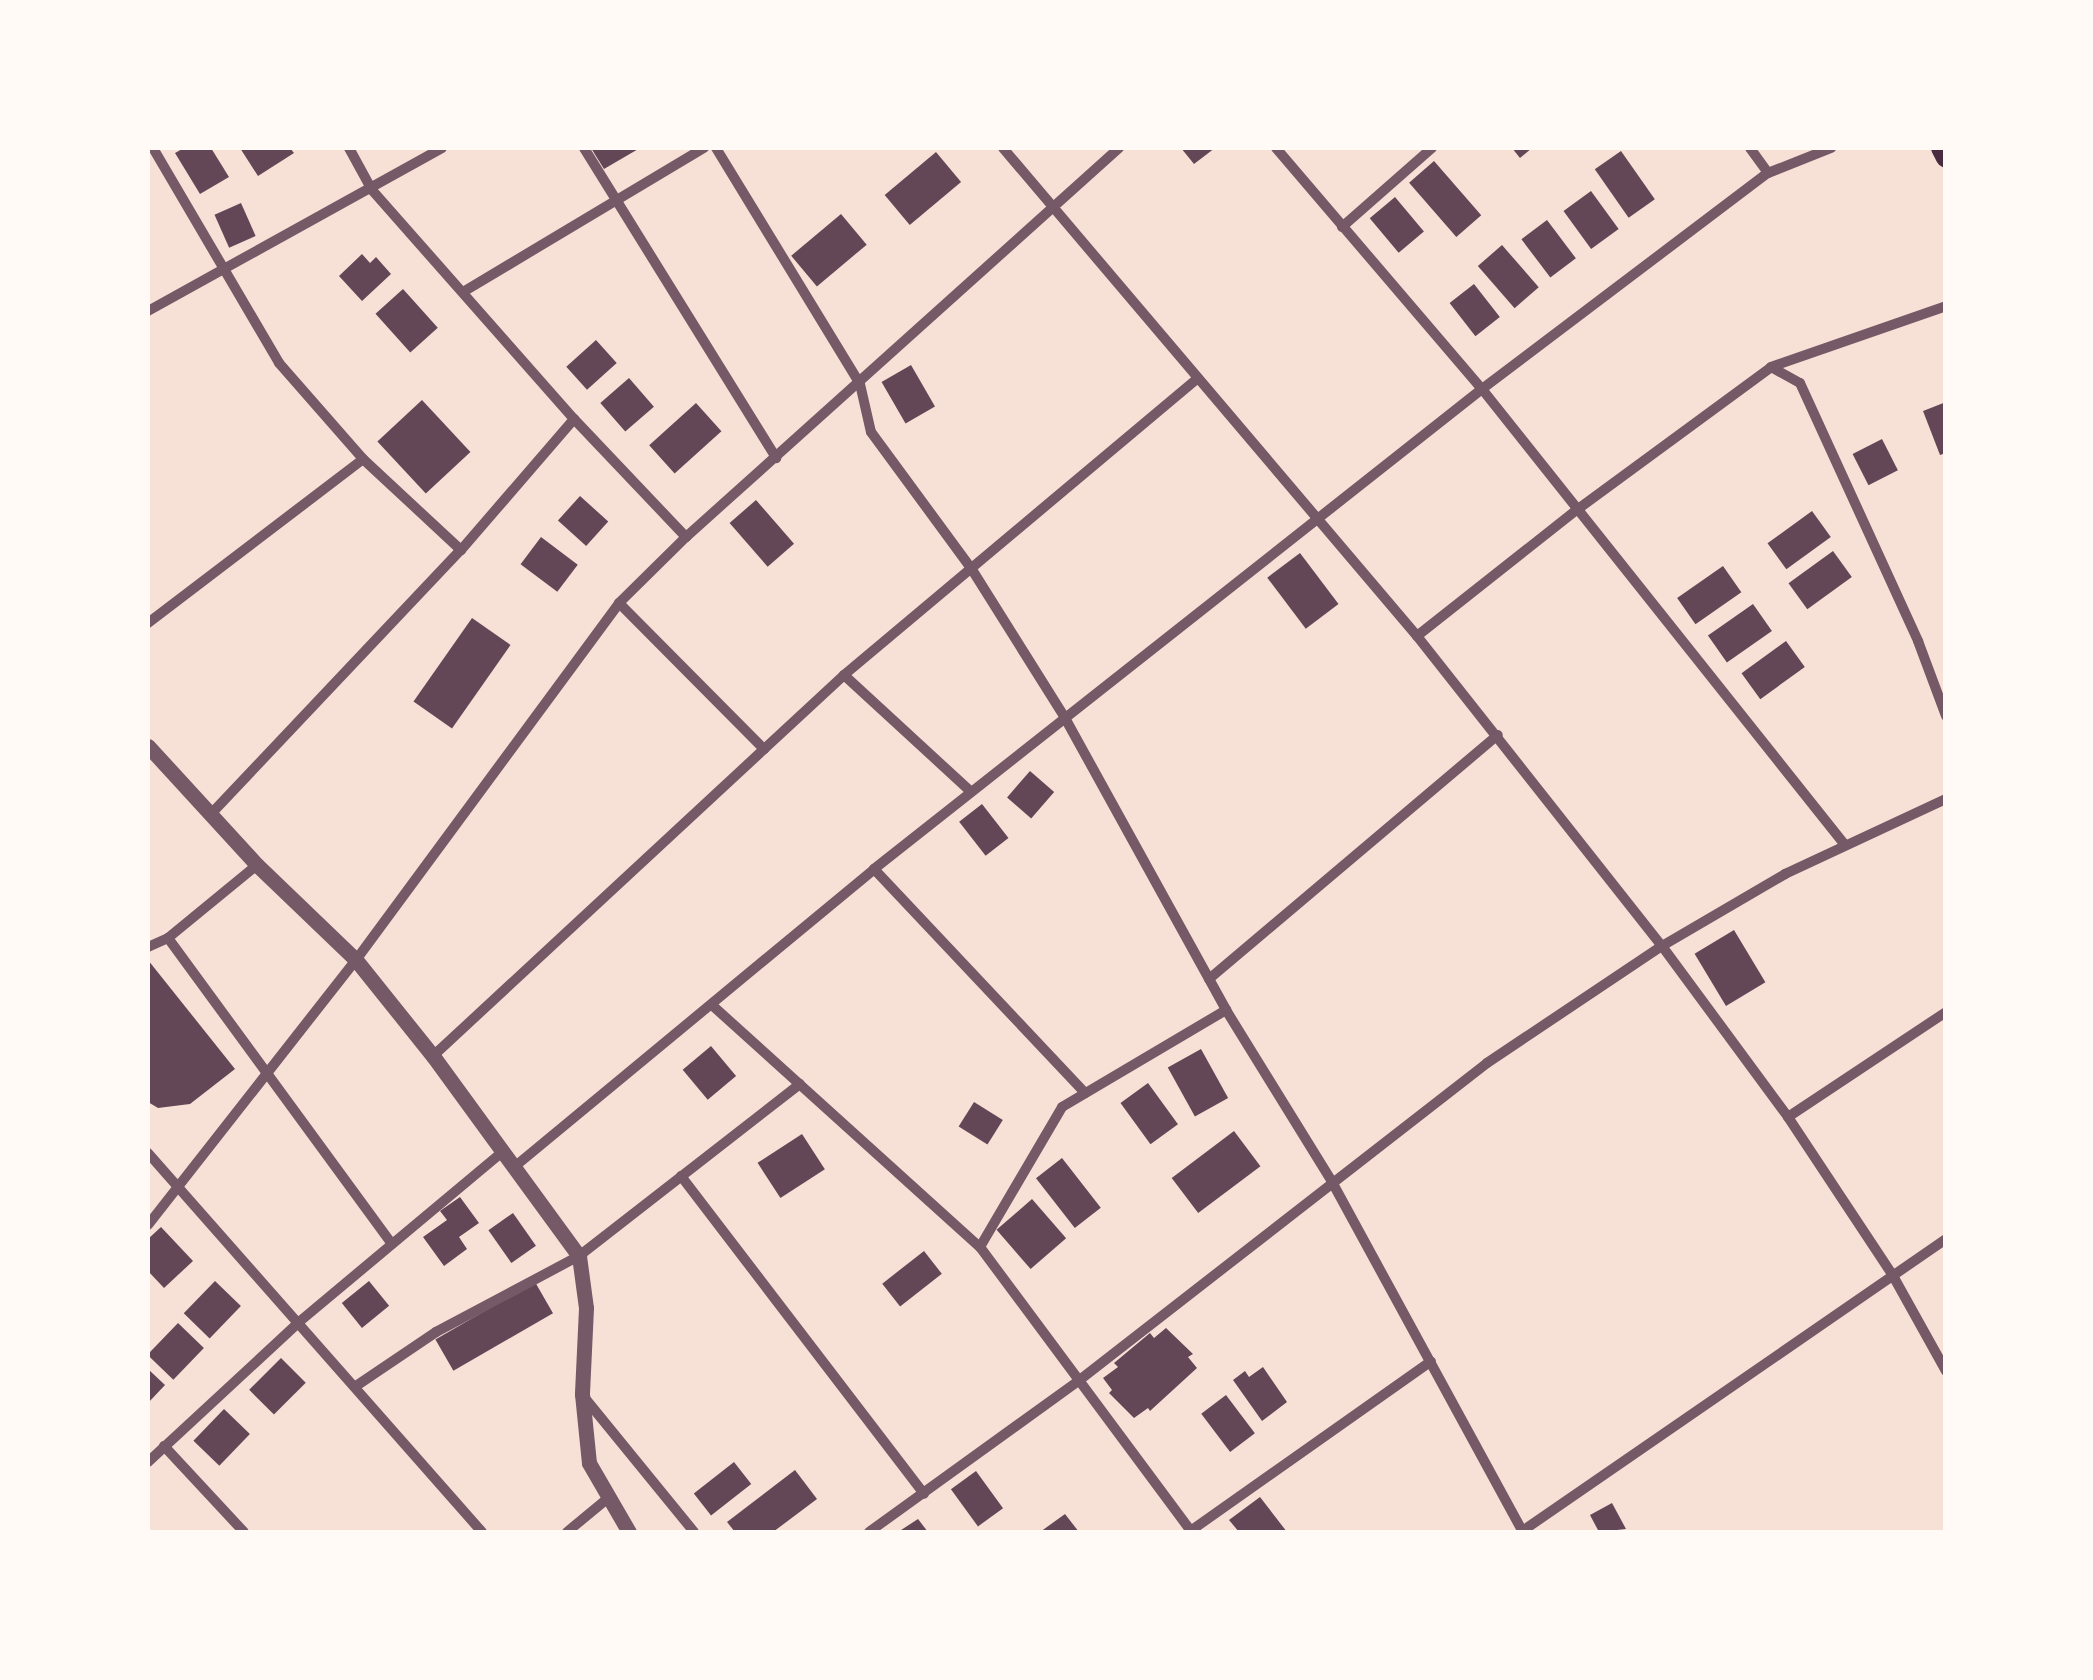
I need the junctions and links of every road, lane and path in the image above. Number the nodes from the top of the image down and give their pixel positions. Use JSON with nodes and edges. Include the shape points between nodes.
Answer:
{"nodes":[{"id":1,"x":153,"y":148,"type":"edge"},
{"id":2,"x":350,"y":148,"type":"edge"},
{"id":3,"x":442,"y":148,"type":"edge"},
{"id":4,"x":584,"y":148,"type":"edge"},
{"id":5,"x":704,"y":148,"type":"edge"},
{"id":6,"x":716,"y":148,"type":"edge"},
{"id":7,"x":1003,"y":148,"type":"edge"},
{"id":8,"x":1120,"y":148,"type":"edge"},
{"id":9,"x":1276,"y":148,"type":"edge"},
{"id":10,"x":1432,"y":148,"type":"edge"},
{"id":11,"x":1750,"y":148,"type":"edge"},
{"id":12,"x":1831,"y":148,"type":"edge"},
{"id":13,"x":1942,"y":148,"type":"edge"},
{"id":14,"x":1946,"y":158,"type":"edge"},
{"id":15,"x":1768,"y":173,"type":"junction"},
{"id":16,"x":372,"y":190,"type":"junction"},
{"id":17,"x":617,"y":200,"type":"junction"},
{"id":18,"x":1053,"y":210,"type":"junction"},
{"id":19,"x":1342,"y":226,"type":"junction"},
{"id":20,"x":223,"y":268,"type":"junction"},
{"id":21,"x":463,"y":292,"type":"junction"},
{"id":22,"x":1946,"y":306,"type":"edge"},
{"id":23,"x":148,"y":310,"type":"edge"},
{"id":24,"x":1771,"y":367,"type":"junction"},
{"id":25,"x":1196,"y":380,"type":"junction"},
{"id":26,"x":860,"y":384,"type":"junction"},
{"id":27,"x":1482,"y":389,"type":"junction"},
{"id":28,"x":574,"y":419,"type":"junction"},
{"id":29,"x":363,"y":458,"type":"junction"},
{"id":30,"x":776,"y":458,"type":"junction"},
{"id":31,"x":1578,"y":509,"type":"junction"},
{"id":32,"x":1317,"y":520,"type":"junction"},
{"id":33,"x":686,"y":537,"type":"junction"},
{"id":34,"x":461,"y":550,"type":"junction"},
{"id":35,"x":971,"y":568,"type":"junction"},
{"id":36,"x":619,"y":603,"type":"junction"},
{"id":37,"x":148,"y":623,"type":"edge"},
{"id":38,"x":1417,"y":636,"type":"junction"},
{"id":39,"x":844,"y":675,"type":"junction"},
{"id":40,"x":1946,"y":716,"type":"edge"},
{"id":41,"x":1065,"y":718,"type":"junction"},
{"id":42,"x":1498,"y":736,"type":"junction"},
{"id":43,"x":764,"y":749,"type":"junction"},
{"id":44,"x":150,"y":754,"type":"edge"},
{"id":45,"x":970,"y":792,"type":"junction"},
{"id":46,"x":1946,"y":798,"type":"edge"},
{"id":47,"x":210,"y":815,"type":"junction"},
{"id":48,"x":1845,"y":846,"type":"junction"},
{"id":49,"x":257,"y":866,"type":"junction"},
{"id":50,"x":874,"y":869,"type":"junction"},
{"id":51,"x":168,"y":938,"type":"junction"},
{"id":52,"x":148,"y":946,"type":"edge"},
{"id":53,"x":1662,"y":946,"type":"junction"},
{"id":54,"x":356,"y":960,"type":"junction"},
{"id":55,"x":1209,"y":979,"type":"junction"},
{"id":56,"x":713,"y":1006,"type":"junction"},
{"id":57,"x":1226,"y":1010,"type":"junction"},
{"id":58,"x":1946,"y":1012,"type":"edge"},
{"id":59,"x":433,"y":1056,"type":"junction"},
{"id":60,"x":266,"y":1074,"type":"junction"},
{"id":61,"x":800,"y":1084,"type":"junction"},
{"id":62,"x":1085,"y":1093,"type":"junction"},
{"id":63,"x":1788,"y":1116,"type":"junction"},
{"id":64,"x":148,"y":1152,"type":"edge"},
{"id":65,"x":502,"y":1152,"type":"junction"},
{"id":66,"x":513,"y":1168,"type":"junction"},
{"id":67,"x":682,"y":1176,"type":"junction"},
{"id":68,"x":1331,"y":1180,"type":"junction"},
{"id":69,"x":178,"y":1186,"type":"junction"},
{"id":70,"x":148,"y":1225,"type":"edge"},
{"id":71,"x":1946,"y":1238,"type":"edge"},
{"id":72,"x":392,"y":1244,"type":"junction"},
{"id":73,"x":980,"y":1246,"type":"junction"},
{"id":74,"x":579,"y":1256,"type":"junction"},
{"id":75,"x":1892,"y":1274,"type":"junction"},
{"id":76,"x":299,"y":1322,"type":"junction"},
{"id":77,"x":1431,"y":1361,"type":"junction"},
{"id":78,"x":1946,"y":1371,"type":"edge"},
{"id":79,"x":1076,"y":1382,"type":"junction"},
{"id":80,"x":356,"y":1386,"type":"junction"},
{"id":81,"x":582,"y":1394,"type":"junction"},
{"id":82,"x":164,"y":1446,"type":"junction"},
{"id":83,"x":148,"y":1462,"type":"edge"},
{"id":84,"x":924,"y":1494,"type":"junction"},
{"id":85,"x":607,"y":1499,"type":"junction"},
{"id":86,"x":244,"y":1532,"type":"edge"},
{"id":87,"x":482,"y":1532,"type":"edge"},
{"id":88,"x":567,"y":1532,"type":"edge"},
{"id":89,"x":629,"y":1532,"type":"edge"},
{"id":90,"x":694,"y":1532,"type":"edge"},
{"id":91,"x":869,"y":1532,"type":"edge"},
{"id":92,"x":1191,"y":1532,"type":"edge"},
{"id":93,"x":1522,"y":1532,"type":"edge"}],
"edges":[{"from":1,"to":20,"type":"street"},
{"from":2,"to":16,"type":"street"},
{"from":3,"to":16,"type":"street"},
{"from":4,"to":17,"type":"street"},
{"from":5,"to":17,"type":"street"},
{"from":6,"to":26,"type":"street"},
{"from":7,"to":18,"type":"street"},
{"from":8,"to":18,"type":"street"},
{"from":9,"to":19,"type":"street"},
{"from":10,"to":19,"type":"street"},
{"from":11,"to":15,"type":"street"},
{"from":12,"to":15,"type":"street"},
{"from":13,"to":14,"type":"main road"},
{"from":15,"to":27,"type":"street"},
{"from":16,"to":20,"type":"street"},
{"from":16,"to":21,"type":"street"},
{"from":17,"to":21,"type":"street"},
{"from":17,"to":30,"type":"street"},
{"from":18,"to":25,"type":"street"},
{"from":18,"to":26,"type":"street"},
{"from":19,"to":27,"type":"street"},
{"from":20,"to":23,"type":"street"},
{"from":20,"to":29,"type":"street","via":[[280,363]]},
{"from":21,"to":28,"type":"street"},
{"from":22,"to":24,"type":"street"},
{"from":24,"to":31,"type":"street"},
{"from":24,"to":40,"type":"street","via":[[1800,383]]},
{"from":25,"to":32,"type":"street"},
{"from":25,"to":35,"type":"street"},
{"from":26,"to":30,"type":"street"},
{"from":26,"to":35,"type":"street","via":[[871,432]]},
{"from":27,"to":31,"type":"street"},
{"from":27,"to":32,"type":"street"},
{"from":28,"to":33,"type":"street"},
{"from":28,"to":34,"type":"street"},
{"from":29,"to":34,"type":"street"},
{"from":29,"to":37,"type":"street"},
{"from":30,"to":33,"type":"street"},
{"from":31,"to":38,"type":"street"},
{"from":31,"to":48,"type":"street"},
{"from":32,"to":38,"type":"street"},
{"from":32,"to":41,"type":"street"},
{"from":33,"to":36,"type":"street"},
{"from":34,"to":47,"type":"street"},
{"from":35,"to":39,"type":"street"},
{"from":35,"to":41,"type":"street"},
{"from":36,"to":43,"type":"street"},
{"from":36,"to":54,"type":"street"},
{"from":38,"to":42,"type":"street"},
{"from":39,"to":43,"type":"street"},
{"from":39,"to":45,"type":"street"},
{"from":41,"to":45,"type":"street"},
{"from":41,"to":55,"type":"street"},
{"from":42,"to":53,"type":"street"},
{"from":42,"to":55,"type":"street"},
{"from":43,"to":59,"type":"street"},
{"from":44,"to":47,"type":"street"},
{"from":45,"to":50,"type":"street"},
{"from":46,"to":48,"type":"street"},
{"from":47,"to":49,"type":"street"},
{"from":48,"to":53,"type":"street"},
{"from":49,"to":51,"type":"street"},
{"from":49,"to":54,"type":"street"},
{"from":50,"to":56,"type":"street"},
{"from":50,"to":62,"type":"street"},
{"from":51,"to":52,"type":"street"},
{"from":51,"to":60,"type":"street"},
{"from":53,"to":63,"type":"street"},
{"from":53,"to":68,"type":"street","via":[[1487,1063]]},
{"from":54,"to":59,"type":"street"},
{"from":54,"to":60,"type":"street"},
{"from":55,"to":57,"type":"street"},
{"from":56,"to":61,"type":"street"},
{"from":56,"to":66,"type":"street"},
{"from":57,"to":62,"type":"street"},
{"from":57,"to":68,"type":"street"},
{"from":58,"to":63,"type":"street"},
{"from":59,"to":65,"type":"street"},
{"from":60,"to":69,"type":"street"},
{"from":60,"to":72,"type":"street"},
{"from":61,"to":67,"type":"street"},
{"from":61,"to":73,"type":"street"},
{"from":62,"to":73,"type":"street","via":[[1062,1107]]},
{"from":63,"to":75,"type":"street"},
{"from":64,"to":69,"type":"street"},
{"from":65,"to":66,"type":"street"},
{"from":65,"to":72,"type":"street"},
{"from":66,"to":74,"type":"street"},
{"from":67,"to":74,"type":"street"},
{"from":67,"to":84,"type":"street"},
{"from":68,"to":77,"type":"street"},
{"from":68,"to":79,"type":"street"},
{"from":69,"to":70,"type":"street"},
{"from":69,"to":76,"type":"street"},
{"from":71,"to":75,"type":"street"},
{"from":72,"to":76,"type":"street"},
{"from":73,"to":79,"type":"street"},
{"from":74,"to":80,"type":"street","via":[[436,1332]]},
{"from":74,"to":81,"type":"street","via":[[586,1308]]},
{"from":75,"to":78,"type":"street"},
{"from":75,"to":93,"type":"street"},
{"from":76,"to":80,"type":"street"},
{"from":76,"to":82,"type":"street"},
{"from":77,"to":92,"type":"street"},
{"from":77,"to":93,"type":"street"},
{"from":79,"to":84,"type":"street"},
{"from":79,"to":92,"type":"street"},
{"from":80,"to":87,"type":"street"},
{"from":81,"to":85,"type":"street","via":[[589,1462]]},
{"from":81,"to":90,"type":"street"},
{"from":82,"to":83,"type":"street"},
{"from":82,"to":86,"type":"street"},
{"from":84,"to":91,"type":"street"},
{"from":85,"to":88,"type":"street"},
{"from":85,"to":89,"type":"street"}]}
